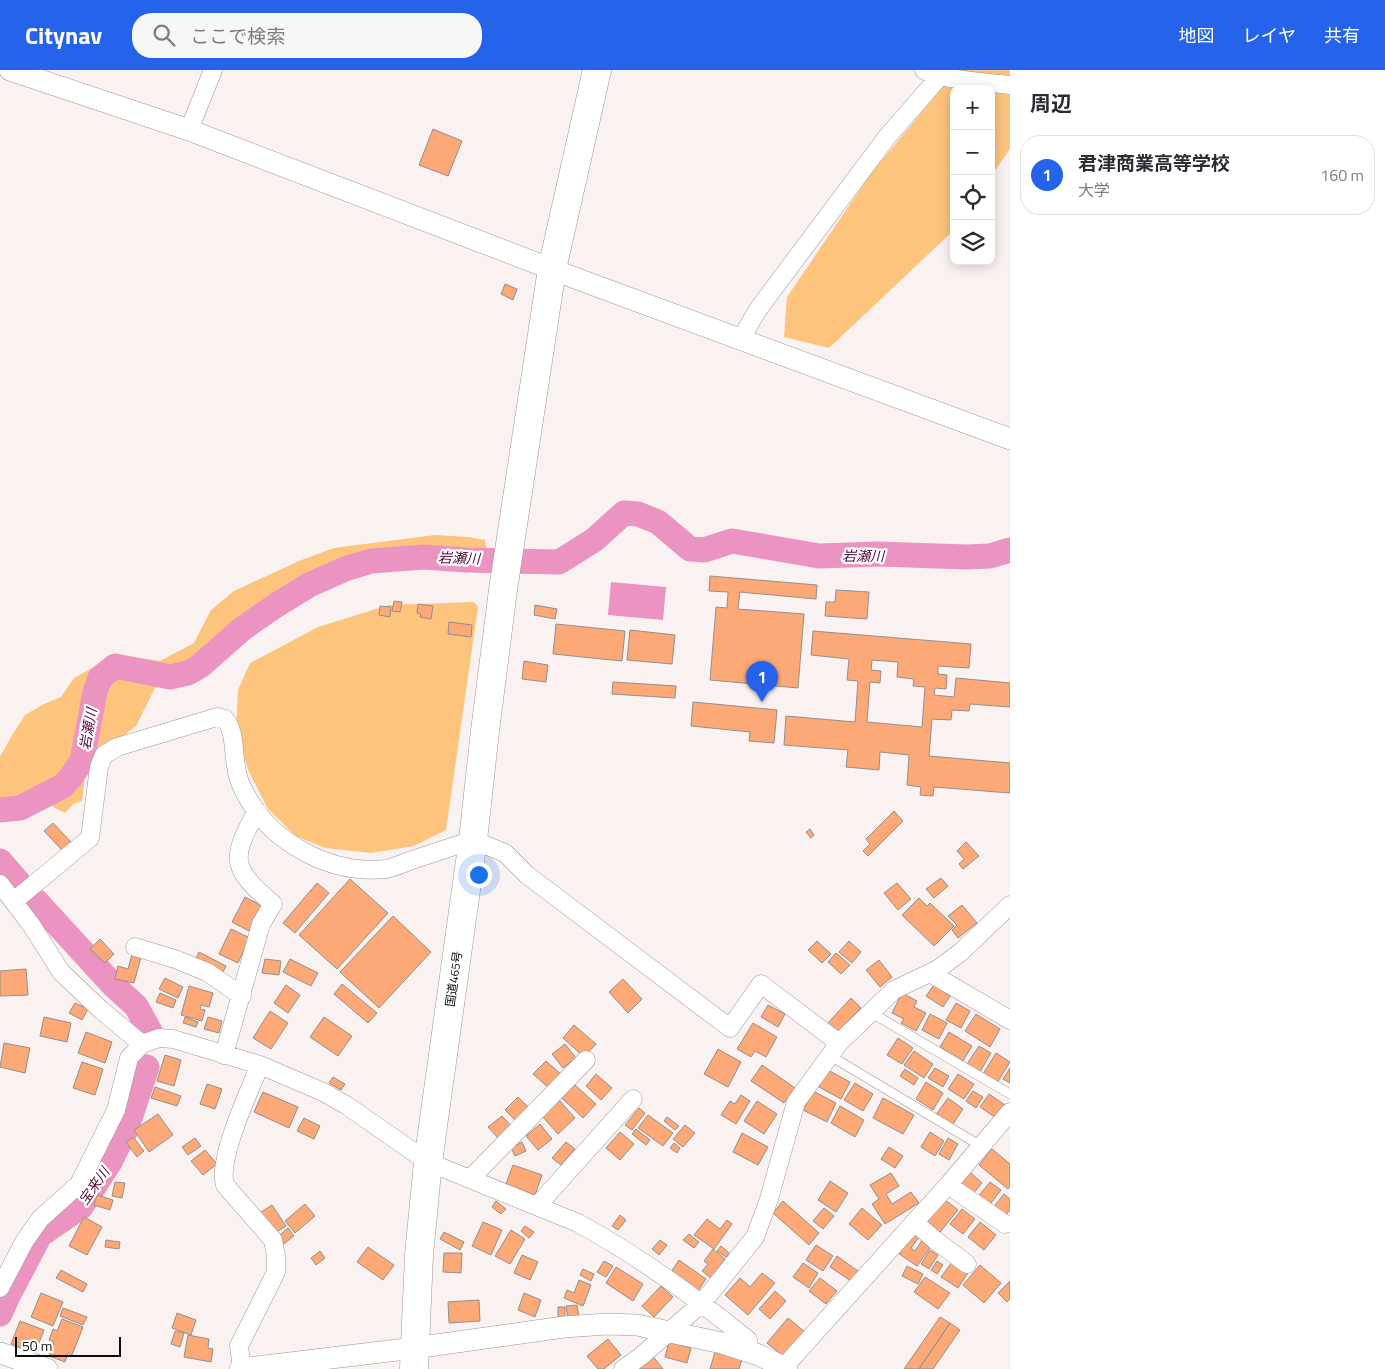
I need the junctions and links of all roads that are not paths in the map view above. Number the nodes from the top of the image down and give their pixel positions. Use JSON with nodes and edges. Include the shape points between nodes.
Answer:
{"nodes":[{"id":1,"x":10,"y":70,"type":"edge"},
{"id":2,"x":213,"y":70,"type":"edge"},
{"id":3,"x":597,"y":70,"type":"edge"},
{"id":4,"x":932,"y":73,"type":"edge"},
{"id":5,"x":1010,"y":85,"type":"edge"},
{"id":6,"x":189,"y":130,"type":"junction"},
{"id":7,"x":552,"y":269,"type":"junction"},
{"id":8,"x":740,"y":340,"type":"junction"},
{"id":9,"x":1010,"y":439,"type":"edge"},
{"id":10,"x":257,"y":811,"type":"junction"},
{"id":11,"x":473,"y":840,"type":"junction"},
{"id":12,"x":0,"y":884,"type":"edge"},
{"id":13,"x":17,"y":898,"type":"junction"},
{"id":14,"x":1010,"y":905,"type":"edge"},
{"id":15,"x":135,"y":947,"type":"dead end"},
{"id":16,"x":930,"y":973,"type":"junction"},
{"id":17,"x":242,"y":996,"type":"junction"},
{"id":18,"x":870,"y":1012,"type":"junction"},
{"id":19,"x":1010,"y":1020,"type":"edge"},
{"id":20,"x":142,"y":1044,"type":"junction"},
{"id":21,"x":834,"y":1049,"type":"junction"},
{"id":22,"x":224,"y":1055,"type":"junction"},
{"id":23,"x":586,"y":1060,"type":"dead end"},
{"id":24,"x":260,"y":1065,"type":"junction"},
{"id":25,"x":1010,"y":1094,"type":"edge"},
{"id":26,"x":633,"y":1099,"type":"dead end"},
{"id":27,"x":1010,"y":1112,"type":"edge"},
{"id":28,"x":981,"y":1146,"type":"junction"},
{"id":29,"x":428,"y":1162,"type":"junction"},
{"id":30,"x":470,"y":1179,"type":"junction"},
{"id":31,"x":948,"y":1185,"type":"junction"},
{"id":32,"x":537,"y":1206,"type":"junction"},
{"id":33,"x":914,"y":1222,"type":"junction"},
{"id":34,"x":1005,"y":1224,"type":"dead end"},
{"id":35,"x":967,"y":1264,"type":"dead end"},
{"id":36,"x":0,"y":1288,"type":"edge"},
{"id":37,"x":702,"y":1303,"type":"junction"},
{"id":38,"x":668,"y":1332,"type":"junction"},
{"id":39,"x":749,"y":1352,"type":"junction"},
{"id":40,"x":0,"y":1353,"type":"edge"},
{"id":41,"x":414,"y":1358,"type":"edge"},
{"id":42,"x":315,"y":1364,"type":"edge"},
{"id":43,"x":785,"y":1368,"type":"edge"},
{"id":44,"x":46,"y":1369,"type":"edge"},
{"id":45,"x":241,"y":1369,"type":"edge"},
{"id":46,"x":623,"y":1369,"type":"edge"}],
"edges":[{"from":1,"to":6,"type":"street"},
{"from":2,"to":6,"type":"street"},
{"from":3,"to":7,"type":"highway","name":"国道465号"},
{"from":4,"to":5,"type":"street"},
{"from":4,"to":8,"type":"street","via":[[759,308]]},
{"from":6,"to":7,"type":"street"},
{"from":7,"to":8,"type":"street"},
{"from":7,"to":11,"type":"highway","name":"国道465号","via":[[503,590]]},
{"from":8,"to":9,"type":"street"},
{"from":10,"to":11,"type":"street","via":[[283,840],[308,854],[333,864],[362,869],[388,869]]},
{"from":10,"to":13,"type":"street","via":[[244,792],[236,769],[231,726],[225,719],[217,717],[117,747],[104,755],[99,767],[90,838]]},
{"from":10,"to":17,"type":"street","via":[[241,841],[238,851],[240,867],[247,880],[273,904],[261,924]]},
{"from":11,"to":21,"type":"street","via":[[505,853],[527,875],[730,1028],[761,984]]},
{"from":11,"to":29,"type":"highway","name":"国道465号"},
{"from":12,"to":13,"type":"street"},
{"from":13,"to":20,"type":"street","via":[[61,972]]},
{"from":14,"to":16,"type":"street","via":[[961,952]]},
{"from":15,"to":17,"type":"street","via":[[207,972]]},
{"from":16,"to":18,"type":"street","via":[[894,990]]},
{"from":16,"to":19,"type":"street"},
{"from":17,"to":22,"type":"street"},
{"from":18,"to":21,"type":"street"},
{"from":18,"to":25,"type":"lane"},
{"from":20,"to":22,"type":"street","via":[[159,1038],[173,1039]]},
{"from":20,"to":36,"type":"street","via":[[129,1058],[116,1110],[79,1184],[40,1219]]},
{"from":21,"to":28,"type":"lane"},
{"from":21,"to":37,"type":"street","via":[[796,1102],[755,1237]]},
{"from":22,"to":24,"type":"street"},
{"from":23,"to":30,"type":"street"},
{"from":24,"to":29,"type":"street","via":[[346,1105]]},
{"from":24,"to":45,"type":"street","via":[[228,1146],[222,1176],[225,1185],[273,1240],[276,1256],[276,1272],[239,1346]]},
{"from":26,"to":32,"type":"street"},
{"from":27,"to":28,"type":"street"},
{"from":28,"to":31,"type":"street"},
{"from":29,"to":30,"type":"street"},
{"from":29,"to":41,"type":"highway","name":"国道465号"},
{"from":30,"to":32,"type":"street"},
{"from":31,"to":33,"type":"street"},
{"from":31,"to":34,"type":"street"},
{"from":32,"to":37,"type":"street","via":[[601,1235]]},
{"from":33,"to":35,"type":"street"},
{"from":33,"to":43,"type":"street"},
{"from":37,"to":38,"type":"street"},
{"from":37,"to":39,"type":"street","via":[[748,1340]]},
{"from":38,"to":39,"type":"street"},
{"from":38,"to":41,"type":"street","via":[[637,1325],[564,1327]]},
{"from":38,"to":46,"type":"street"},
{"from":39,"to":43,"type":"street"},
{"from":40,"to":44,"type":"street"},
{"from":41,"to":42,"type":"street"},
{"from":42,"to":45,"type":"street"}]}
